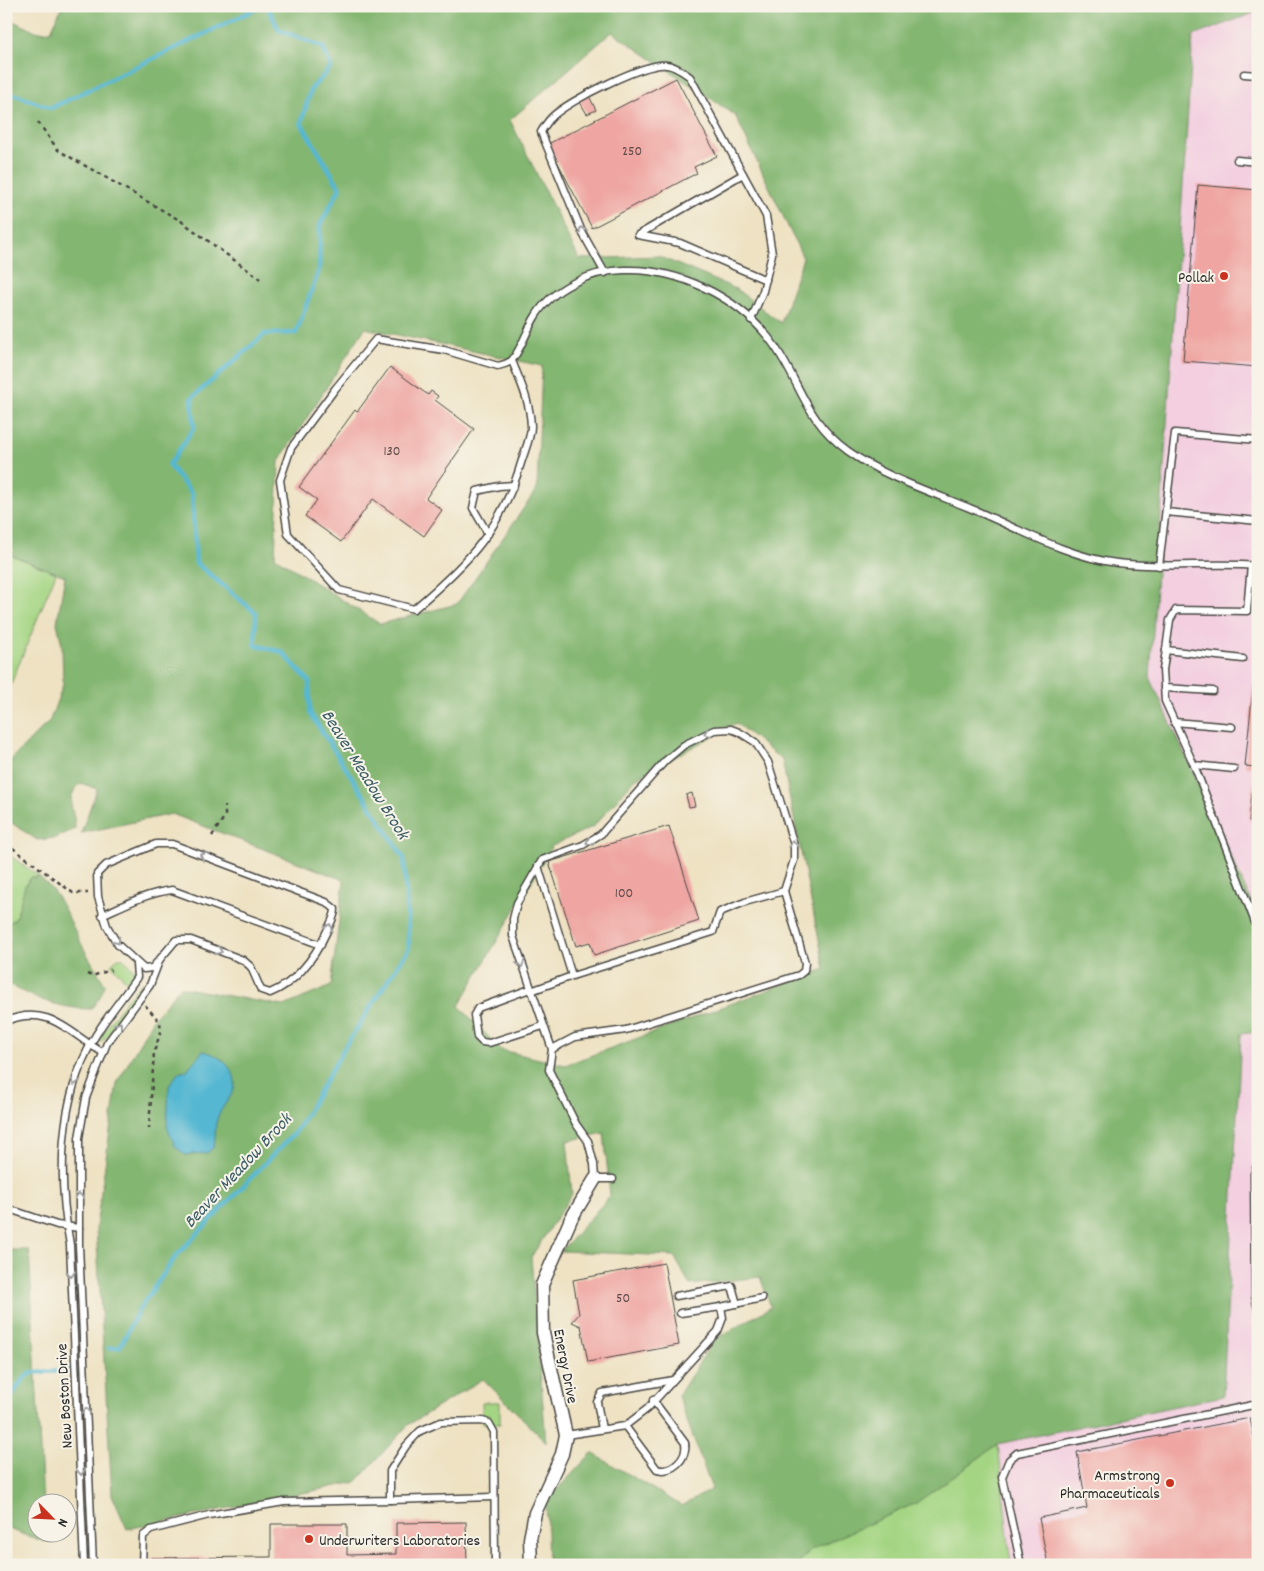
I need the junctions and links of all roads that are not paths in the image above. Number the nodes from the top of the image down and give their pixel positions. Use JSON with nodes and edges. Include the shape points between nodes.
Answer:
{"nodes":[{"id":1,"x":1244,"y":74,"type":"dead end"},
{"id":2,"x":1258,"y":75,"type":"edge"},
{"id":3,"x":1237,"y":160,"type":"dead end"},
{"id":4,"x":1258,"y":162,"type":"edge"},
{"id":5,"x":743,"y":174,"type":"junction"},
{"id":6,"x":605,"y":273,"type":"junction"},
{"id":7,"x":766,"y":280,"type":"junction"},
{"id":8,"x":751,"y":320,"type":"junction"},
{"id":9,"x":512,"y":361,"type":"junction"},
{"id":10,"x":1258,"y":440,"type":"edge"},
{"id":11,"x":514,"y":486,"type":"junction"},
{"id":12,"x":1166,"y":512,"type":"junction"},
{"id":13,"x":1258,"y":521,"type":"edge"},
{"id":14,"x":488,"y":534,"type":"junction"},
{"id":15,"x":1159,"y":566,"type":"junction"},
{"id":16,"x":1255,"y":566,"type":"edge"},
{"id":17,"x":1166,"y":650,"type":"junction"},
{"id":18,"x":1243,"y":659,"type":"dead end"},
{"id":19,"x":1164,"y":688,"type":"junction"},
{"id":20,"x":1213,"y":691,"type":"dead end"},
{"id":21,"x":1174,"y":722,"type":"junction"},
{"id":22,"x":1232,"y":727,"type":"dead end"},
{"id":23,"x":1194,"y":765,"type":"junction"},
{"id":24,"x":1234,"y":769,"type":"dead end"},
{"id":25,"x":538,"y":866,"type":"junction"},
{"id":26,"x":784,"y":891,"type":"junction"},
{"id":27,"x":102,"y":915,"type":"junction"},
{"id":28,"x":1258,"y":930,"type":"edge"},
{"id":29,"x":321,"y":945,"type":"junction"},
{"id":30,"x":160,"y":959,"type":"junction"},
{"id":31,"x":136,"y":964,"type":"junction"},
{"id":32,"x":572,"y":976,"type":"junction"},
{"id":33,"x":530,"y":989,"type":"junction"},
{"id":34,"x":6,"y":1020,"type":"edge"},
{"id":35,"x":543,"y":1026,"type":"junction"},
{"id":36,"x":90,"y":1045,"type":"junction"},
{"id":37,"x":552,"y":1049,"type":"junction"},
{"id":38,"x":102,"y":1052,"type":"junction"},
{"id":39,"x":1258,"y":1162,"type":"edge"},
{"id":40,"x":595,"y":1179,"type":"junction"},
{"id":41,"x":613,"y":1179,"type":"dead end"},
{"id":42,"x":6,"y":1208,"type":"edge"},
{"id":43,"x":66,"y":1226,"type":"junction"},
{"id":44,"x":79,"y":1228,"type":"junction"},
{"id":45,"x":676,"y":1296,"type":"dead end"},
{"id":46,"x":762,"y":1298,"type":"dead end"},
{"id":47,"x":737,"y":1304,"type":"junction"},
{"id":48,"x":721,"y":1306,"type":"junction"},
{"id":49,"x":1258,"y":1310,"type":"edge"},
{"id":50,"x":680,"y":1313,"type":"dead end"},
{"id":51,"x":673,"y":1380,"type":"junction"},
{"id":52,"x":653,"y":1400,"type":"junction"},
{"id":53,"x":1258,"y":1404,"type":"edge"},
{"id":54,"x":625,"y":1426,"type":"junction"},
{"id":55,"x":602,"y":1429,"type":"junction"},
{"id":56,"x":566,"y":1435,"type":"junction"},
{"id":57,"x":494,"y":1497,"type":"junction"},
{"id":58,"x":390,"y":1500,"type":"junction"},
{"id":59,"x":84,"y":1565,"type":"edge"},
{"id":60,"x":93,"y":1565,"type":"edge"},
{"id":61,"x":142,"y":1565,"type":"edge"},
{"id":62,"x":494,"y":1565,"type":"edge"},
{"id":63,"x":531,"y":1565,"type":"edge"},
{"id":64,"x":1021,"y":1565,"type":"edge"}],
"edges":[{"from":1,"to":2,"type":"lane"},
{"from":3,"to":4,"type":"lane"},
{"from":6,"to":5,"type":"lane","one_way":true,"via":[[582,232],[541,137],[552,117],[576,100],[645,67],[666,65],[679,69],[690,78]]},
{"from":5,"to":7,"type":"lane","via":[[766,216],[772,254]]},
{"from":5,"to":7,"type":"lane","via":[[638,235],[680,243]]},
{"from":6,"to":8,"type":"lane","via":[[624,270],[684,280],[711,292]]},
{"from":6,"to":9,"type":"lane","via":[[570,283],[551,299],[536,314]]},
{"from":7,"to":8,"type":"lane"},
{"from":8,"to":15,"type":"lane","via":[[768,338],[824,432],[850,452],[892,475],[1082,556],[1116,563]]},
{"from":9,"to":11,"type":"lane","via":[[528,400],[531,429]]},
{"from":9,"to":14,"type":"lane","via":[[498,366],[444,350],[376,340],[335,388],[291,448],[280,480],[288,534],[340,590],[414,609],[457,573]]},
{"from":10,"to":12,"type":"lane","via":[[1175,433]]},
{"from":11,"to":14,"type":"lane"},
{"from":11,"to":14,"type":"lane","via":[[476,491],[473,508]]},
{"from":12,"to":13,"type":"lane"},
{"from":12,"to":15,"type":"lane"},
{"from":15,"to":16,"type":"lane"},
{"from":16,"to":17,"type":"lane","via":[[1247,612],[1176,610],[1170,620]]},
{"from":17,"to":18,"type":"lane"},
{"from":17,"to":19,"type":"lane"},
{"from":19,"to":20,"type":"lane"},
{"from":19,"to":21,"type":"lane","via":[[1165,701]]},
{"from":21,"to":22,"type":"lane"},
{"from":21,"to":23,"type":"lane"},
{"from":23,"to":24,"type":"lane"},
{"from":23,"to":28,"type":"lane"},
{"from":26,"to":25,"type":"lane","one_way":true,"via":[[795,852],[771,769],[755,742],[731,729],[714,730],[684,745],[665,760],[601,834],[583,845],[545,858]]},
{"from":25,"to":32,"type":"lane"},
{"from":25,"to":33,"type":"lane","one_way":true,"via":[[517,903],[513,919],[515,945]]},
{"from":26,"to":32,"type":"lane","via":[[720,912],[713,932]]},
{"from":26,"to":37,"type":"lane","via":[[804,963],[802,973],[626,1030],[575,1037]]},
{"from":27,"to":29,"type":"lane","via":[[172,890]]},
{"from":29,"to":27,"type":"lane","one_way":true,"via":[[334,915],[332,905],[172,844],[156,844],[103,866],[97,873]]},
{"from":27,"to":31,"type":"lane","one_way":true,"via":[[118,945]]},
{"from":30,"to":29,"type":"lane","one_way":true,"via":[[176,940],[191,940],[248,963],[261,990],[267,994],[306,967]]},
{"from":30,"to":31,"type":"lane","via":[[149,969]]},
{"from":38,"to":30,"type":"lane","name":"New Boston Drive","one_way":true,"via":[[150,985]]},
{"from":31,"to":36,"type":"lane","name":"New Boston Drive","via":[[137,977]]},
{"from":32,"to":33,"type":"lane"},
{"from":33,"to":35,"type":"lane"},
{"from":33,"to":35,"type":"lane","via":[[478,1008],[474,1015],[477,1037],[489,1043]]},
{"from":34,"to":36,"type":"lane","via":[[24,1015],[42,1016],[69,1028]]},
{"from":35,"to":37,"type":"lane"},
{"from":36,"to":38,"type":"lane"},
{"from":36,"to":43,"type":"lane","name":"New Boston Drive","one_way":true,"via":[[76,1078],[64,1130]]},
{"from":37,"to":40,"type":"lane","via":[[549,1070],[588,1141]]},
{"from":44,"to":38,"type":"lane","name":"New Boston Drive","one_way":true,"via":[[80,1128],[86,1098]]},
{"from":39,"to":49,"type":"lane","via":[[1254,1184],[1254,1296]]},
{"from":40,"to":41,"type":"lane"},
{"from":40,"to":56,"type":"street","name":"Energy Drive","via":[[571,1220],[544,1278],[541,1292],[544,1341]]},
{"from":42,"to":43,"type":"lane"},
{"from":43,"to":44,"type":"lane"},
{"from":43,"to":59,"type":"lane","name":"New Boston Drive","one_way":true,"via":[[70,1245]]},
{"from":60,"to":44,"type":"lane","name":"New Boston Drive","one_way":true},
{"from":45,"to":47,"type":"lane","via":[[732,1286]]},
{"from":46,"to":47,"type":"lane"},
{"from":47,"to":48,"type":"lane"},
{"from":48,"to":50,"type":"lane"},
{"from":48,"to":51,"type":"lane","via":[[723,1318],[718,1331]]},
{"from":51,"to":52,"type":"lane"},
{"from":51,"to":55,"type":"lane","via":[[602,1393],[597,1402]]},
{"from":52,"to":54,"type":"lane","via":[[647,1409]]},
{"from":52,"to":54,"type":"lane","via":[[685,1443],[683,1459],[669,1470],[657,1469]]},
{"from":53,"to":64,"type":"lane","via":[[1017,1453],[1009,1460],[1002,1477]]},
{"from":54,"to":55,"type":"lane"},
{"from":55,"to":56,"type":"lane"},
{"from":56,"to":63,"type":"street","name":"Energy Drive","via":[[562,1454],[535,1513],[530,1539]]},
{"from":57,"to":58,"type":"lane"},
{"from":57,"to":58,"type":"lane","via":[[494,1428],[486,1422],[446,1421],[428,1426],[406,1446],[390,1471]]},
{"from":57,"to":62,"type":"lane"},
{"from":58,"to":61,"type":"lane","via":[[284,1502],[209,1515],[146,1532]]}]}
